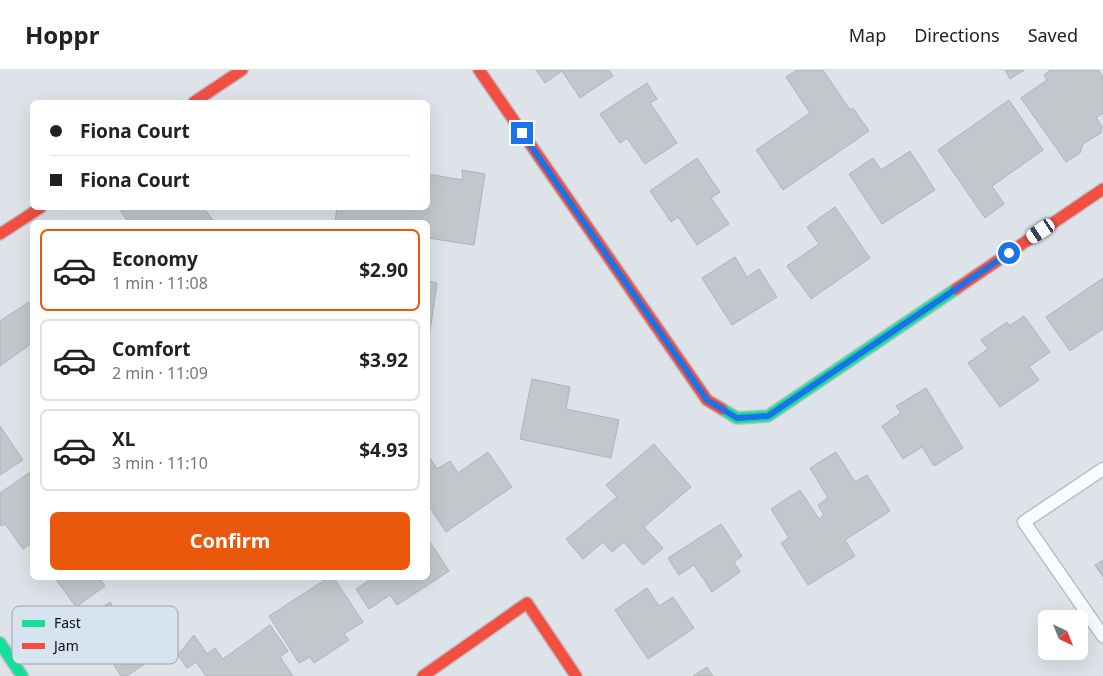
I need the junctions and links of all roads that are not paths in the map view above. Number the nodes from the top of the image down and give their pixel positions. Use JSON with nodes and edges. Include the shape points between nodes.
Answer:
{"nodes":[{"id":1,"x":242,"y":70,"type":"edge"},
{"id":2,"x":479,"y":70,"type":"edge"},
{"id":3,"x":197,"y":100,"type":"edge"},
{"id":4,"x":1103,"y":189,"type":"edge"},
{"id":5,"x":37,"y":210,"type":"edge"},
{"id":6,"x":0,"y":234,"type":"edge"},
{"id":7,"x":1103,"y":468,"type":"edge"},
{"id":8,"x":1103,"y":636,"type":"edge"},
{"id":9,"x":0,"y":643,"type":"edge"},
{"id":10,"x":12,"y":661,"type":"edge"},
{"id":11,"x":14,"y":664,"type":"edge"},
{"id":12,"x":22,"y":676,"type":"edge"},
{"id":13,"x":423,"y":676,"type":"edge"},
{"id":14,"x":576,"y":676,"type":"edge"}],
"edges":[{"from":1,"to":3,"type":"street"},
{"from":2,"to":4,"type":"street","via":[[707,400],[737,418],[768,416]]},
{"from":5,"to":6,"type":"street"},
{"from":7,"to":8,"type":"lane","via":[[1024,522]]},
{"from":9,"to":10,"type":"street"},
{"from":11,"to":12,"type":"street"},
{"from":13,"to":14,"type":"street","via":[[527,603]]}]}
